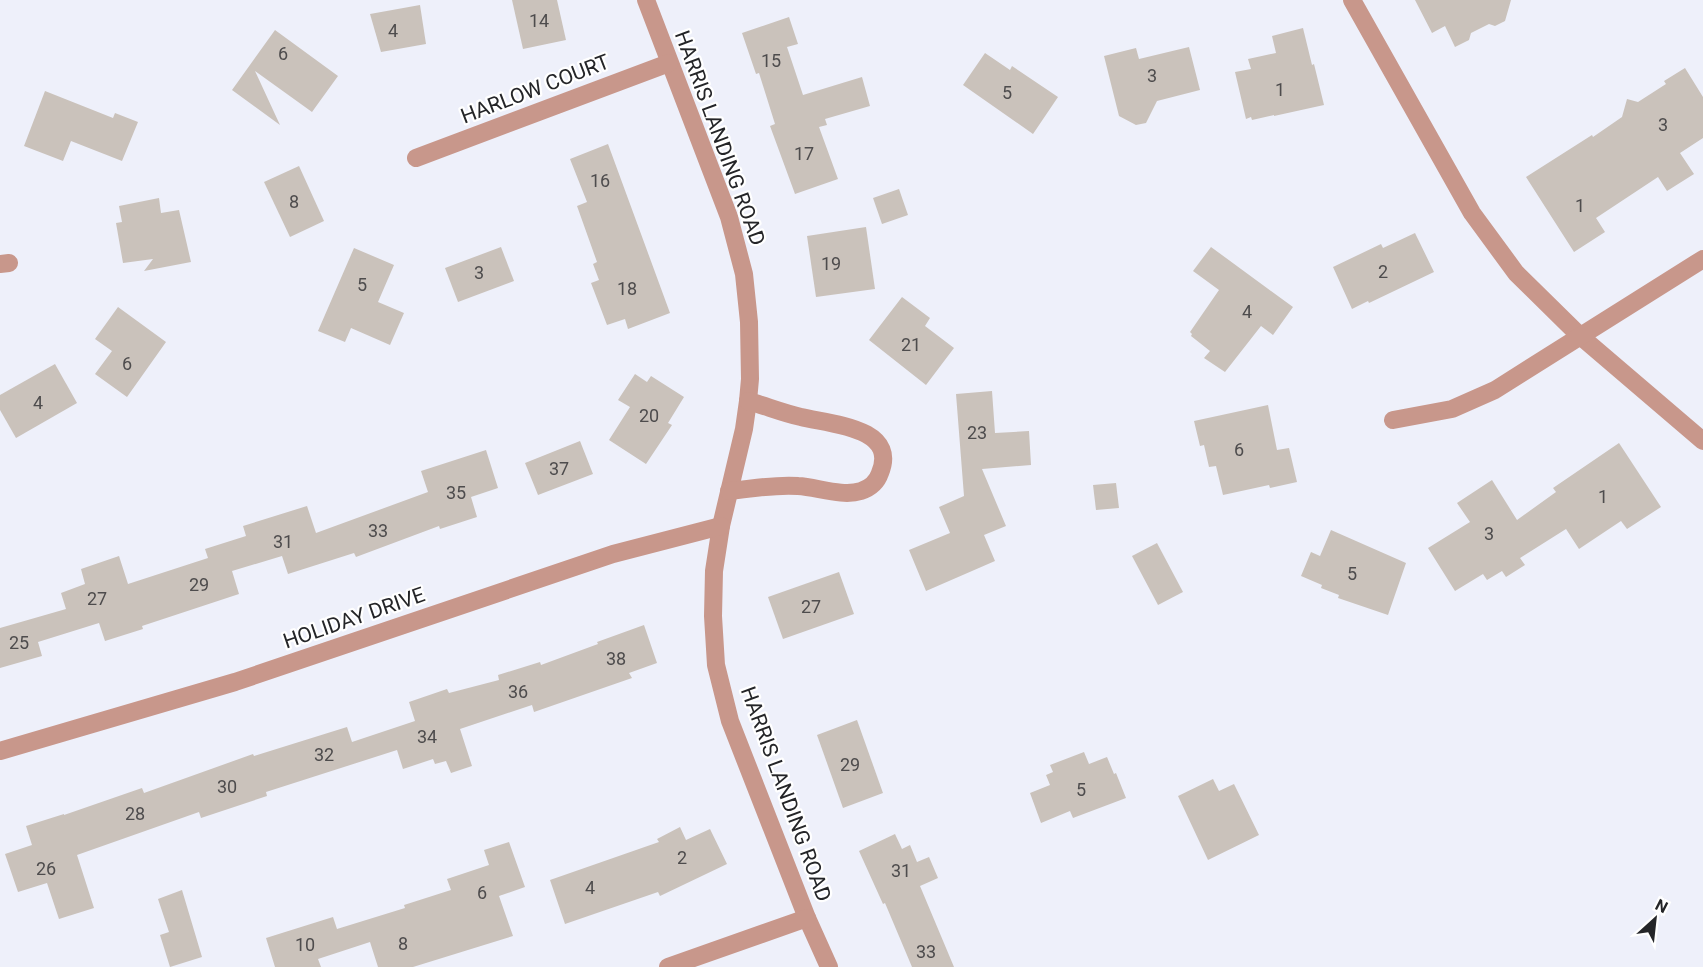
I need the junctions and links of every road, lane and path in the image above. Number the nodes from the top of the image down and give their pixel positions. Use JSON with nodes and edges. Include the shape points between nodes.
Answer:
{"nodes":[{"id":1,"x":646,"y":0,"type":"edge"},
{"id":2,"x":1352,"y":0,"type":"edge"},
{"id":3,"x":669,"y":63,"type":"junction"},
{"id":4,"x":416,"y":158,"type":"dead end"},
{"id":5,"x":1703,"y":259,"type":"edge"},
{"id":6,"x":1579,"y":335,"type":"junction"},
{"id":7,"x":748,"y":401,"type":"junction"},
{"id":8,"x":1393,"y":420,"type":"dead end"},
{"id":9,"x":1703,"y":441,"type":"edge"},
{"id":10,"x":729,"y":491,"type":"junction"},
{"id":11,"x":721,"y":526,"type":"junction"},
{"id":12,"x":0,"y":751,"type":"edge"},
{"id":13,"x":807,"y":918,"type":"junction"},
{"id":14,"x":668,"y":967,"type":"edge"},
{"id":15,"x":829,"y":967,"type":"edge"}],
"edges":[{"from":1,"to":3,"type":"street","name":"HARRIS LANDING ROAD"},
{"from":2,"to":6,"type":"street","via":[[1472,213],[1516,273]]},
{"from":3,"to":4,"type":"street","name":"HARLOW COURT"},
{"from":3,"to":7,"type":"street","name":"HARRIS LANDING ROAD","via":[[729,217],[744,274],[749,322]]},
{"from":5,"to":6,"type":"street"},
{"from":6,"to":8,"type":"street","via":[[1495,390],[1452,410]]},
{"from":6,"to":9,"type":"street"},
{"from":7,"to":10,"type":"street","name":"HARRIS LANDING ROAD"},
{"from":7,"to":10,"type":"street","via":[[865,433],[876,441],[883,454],[883,466],[872,486],[850,493],[799,486]]},
{"from":10,"to":11,"type":"street","name":"HARRIS LANDING ROAD"},
{"from":11,"to":12,"type":"street","name":"HOLIDAY DRIVE","via":[[613,554],[235,682]]},
{"from":11,"to":13,"type":"street","name":"HARRIS LANDING ROAD","via":[[712,616],[716,665],[730,721]]},
{"from":13,"to":14,"type":"street"},
{"from":13,"to":15,"type":"street","name":"HARRIS LANDING ROAD"}]}
